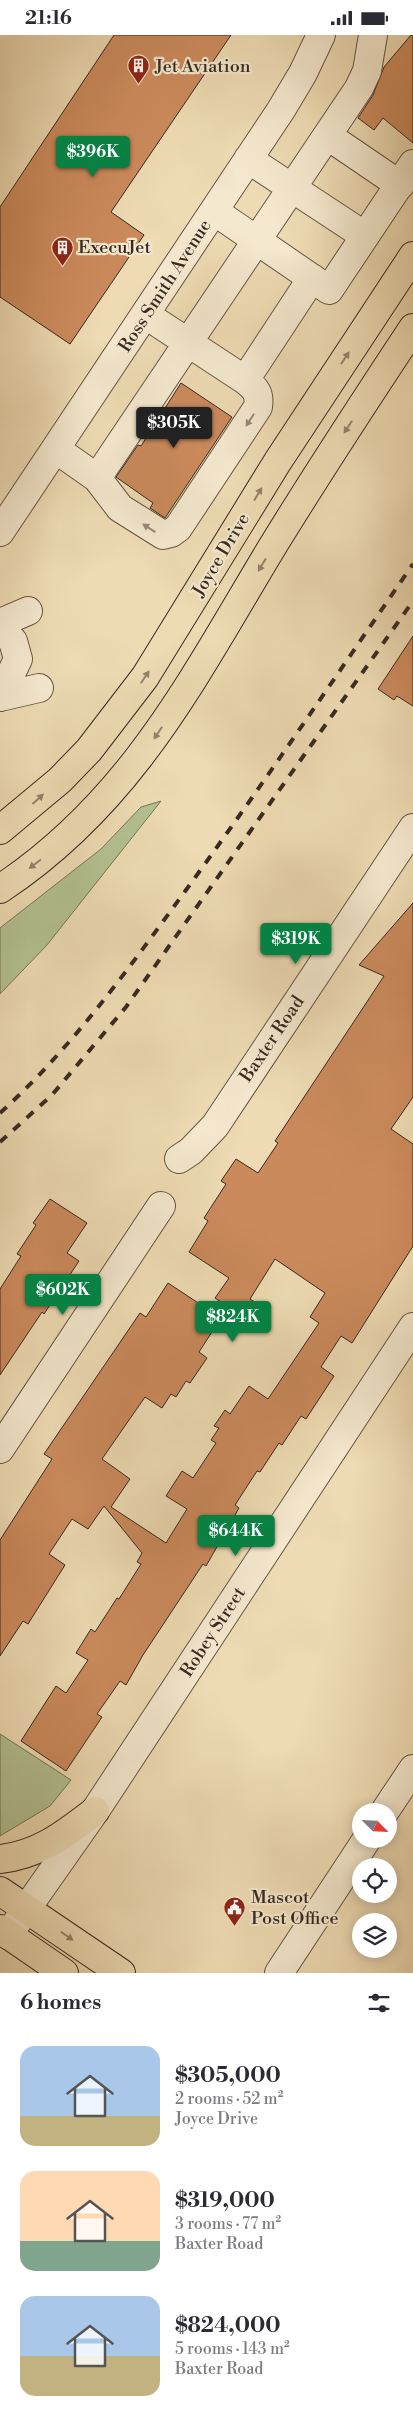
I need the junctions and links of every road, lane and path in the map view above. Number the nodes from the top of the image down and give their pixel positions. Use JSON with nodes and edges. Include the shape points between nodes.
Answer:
{"nodes":[{"id":1,"x":321,"y":35,"type":"edge"},
{"id":2,"x":373,"y":35,"type":"edge"},
{"id":3,"x":328,"y":136,"type":"junction"},
{"id":4,"x":248,"y":159,"type":"junction"},
{"id":5,"x":406,"y":174,"type":"edge"},
{"id":6,"x":292,"y":188,"type":"junction"},
{"id":7,"x":214,"y":211,"type":"junction"},
{"id":8,"x":365,"y":236,"type":"junction"},
{"id":9,"x":257,"y":240,"type":"junction"},
{"id":10,"x":413,"y":256,"type":"edge"},
{"id":11,"x":312,"y":278,"type":"junction"},
{"id":12,"x":146,"y":315,"type":"junction"},
{"id":13,"x":413,"y":328,"type":"edge"},
{"id":14,"x":188,"y":342,"type":"junction"},
{"id":15,"x":245,"y":380,"type":"junction"},
{"id":16,"x":56,"y":449,"type":"junction"},
{"id":17,"x":97,"y":478,"type":"junction"},
{"id":18,"x":0,"y":533,"type":"edge"},
{"id":19,"x":28,"y":611,"type":"dead end"},
{"id":20,"x":0,"y":623,"type":"edge"},
{"id":21,"x":0,"y":629,"type":"edge"},
{"id":22,"x":39,"y":688,"type":"dead end"},
{"id":23,"x":0,"y":697,"type":"edge"},
{"id":24,"x":413,"y":828,"type":"edge"},
{"id":25,"x":0,"y":830,"type":"edge"},
{"id":26,"x":0,"y":889,"type":"edge"},
{"id":27,"x":179,"y":1159,"type":"dead end"},
{"id":28,"x":161,"y":1206,"type":"dead end"},
{"id":29,"x":413,"y":1327,"type":"edge"},
{"id":30,"x":0,"y":1449,"type":"edge"},
{"id":31,"x":413,"y":1769,"type":"edge"},
{"id":32,"x":390,"y":1803,"type":"edge"},
{"id":33,"x":95,"y":1811,"type":"junction"},
{"id":34,"x":361,"y":1848,"type":"edge"},
{"id":35,"x":0,"y":1859,"type":"edge"},
{"id":36,"x":0,"y":1891,"type":"edge"},
{"id":37,"x":27,"y":1908,"type":"junction"},
{"id":38,"x":4,"y":1932,"type":"edge"},
{"id":39,"x":64,"y":1973,"type":"edge"},
{"id":40,"x":120,"y":1973,"type":"edge"},
{"id":41,"x":279,"y":1973,"type":"edge"}],
"edges":[{"from":1,"to":4,"type":"street","name":"Ross Smith Avenue","via":[[303,73]]},
{"from":2,"to":3,"type":"street","via":[[367,71]]},
{"from":3,"to":5,"type":"street"},
{"from":3,"to":6,"type":"street"},
{"from":4,"to":6,"type":"street"},
{"from":4,"to":7,"type":"street","name":"Ross Smith Avenue"},
{"from":5,"to":8,"type":"street"},
{"from":6,"to":8,"type":"street"},
{"from":6,"to":9,"type":"street"},
{"from":7,"to":9,"type":"street"},
{"from":7,"to":12,"type":"street","name":"Ross Smith Avenue"},
{"from":8,"to":11,"type":"street","via":[[329,290]]},
{"from":9,"to":11,"type":"street"},
{"from":9,"to":14,"type":"street"},
{"from":25,"to":10,"type":"main road","name":"Joyce Drive","one_way":true,"via":[[89,749],[145,677],[278,461]]},
{"from":11,"to":15,"type":"street"},
{"from":12,"to":14,"type":"street"},
{"from":12,"to":16,"type":"street","name":"Ross Smith Avenue"},
{"from":13,"to":26,"type":"main road","one_way":true,"via":[[320,470],[154,740],[129,773],[68,837]]},
{"from":14,"to":15,"type":"street"},
{"from":14,"to":17,"type":"street"},
{"from":15,"to":17,"type":"street","one_way":true,"via":[[257,390],[260,397],[258,407],[178,528],[171,533],[162,535],[120,508]]},
{"from":16,"to":17,"type":"street"},
{"from":16,"to":18,"type":"street","name":"Ross Smith Avenue"},
{"from":19,"to":20,"type":"street"},
{"from":21,"to":23,"type":"street","via":[[13,641],[18,659]]},
{"from":22,"to":23,"type":"street"},
{"from":24,"to":27,"type":"street","name":"Baxter Road","via":[[215,1125]]},
{"from":28,"to":30,"type":"street"},
{"from":29,"to":33,"type":"street","name":"Robey Street"},
{"from":31,"to":32,"type":"street"},
{"from":33,"to":35,"type":"main road","via":[[49,1844],[33,1852]]},
{"from":33,"to":37,"type":"street","name":"Robey Street"},
{"from":34,"to":41,"type":"street"},
{"from":36,"to":37,"type":"main road"},
{"from":37,"to":38,"type":"street","name":"Robey Street"},
{"from":37,"to":40,"type":"main road","one_way":true},
{"from":38,"to":39,"type":"main road"}]}
